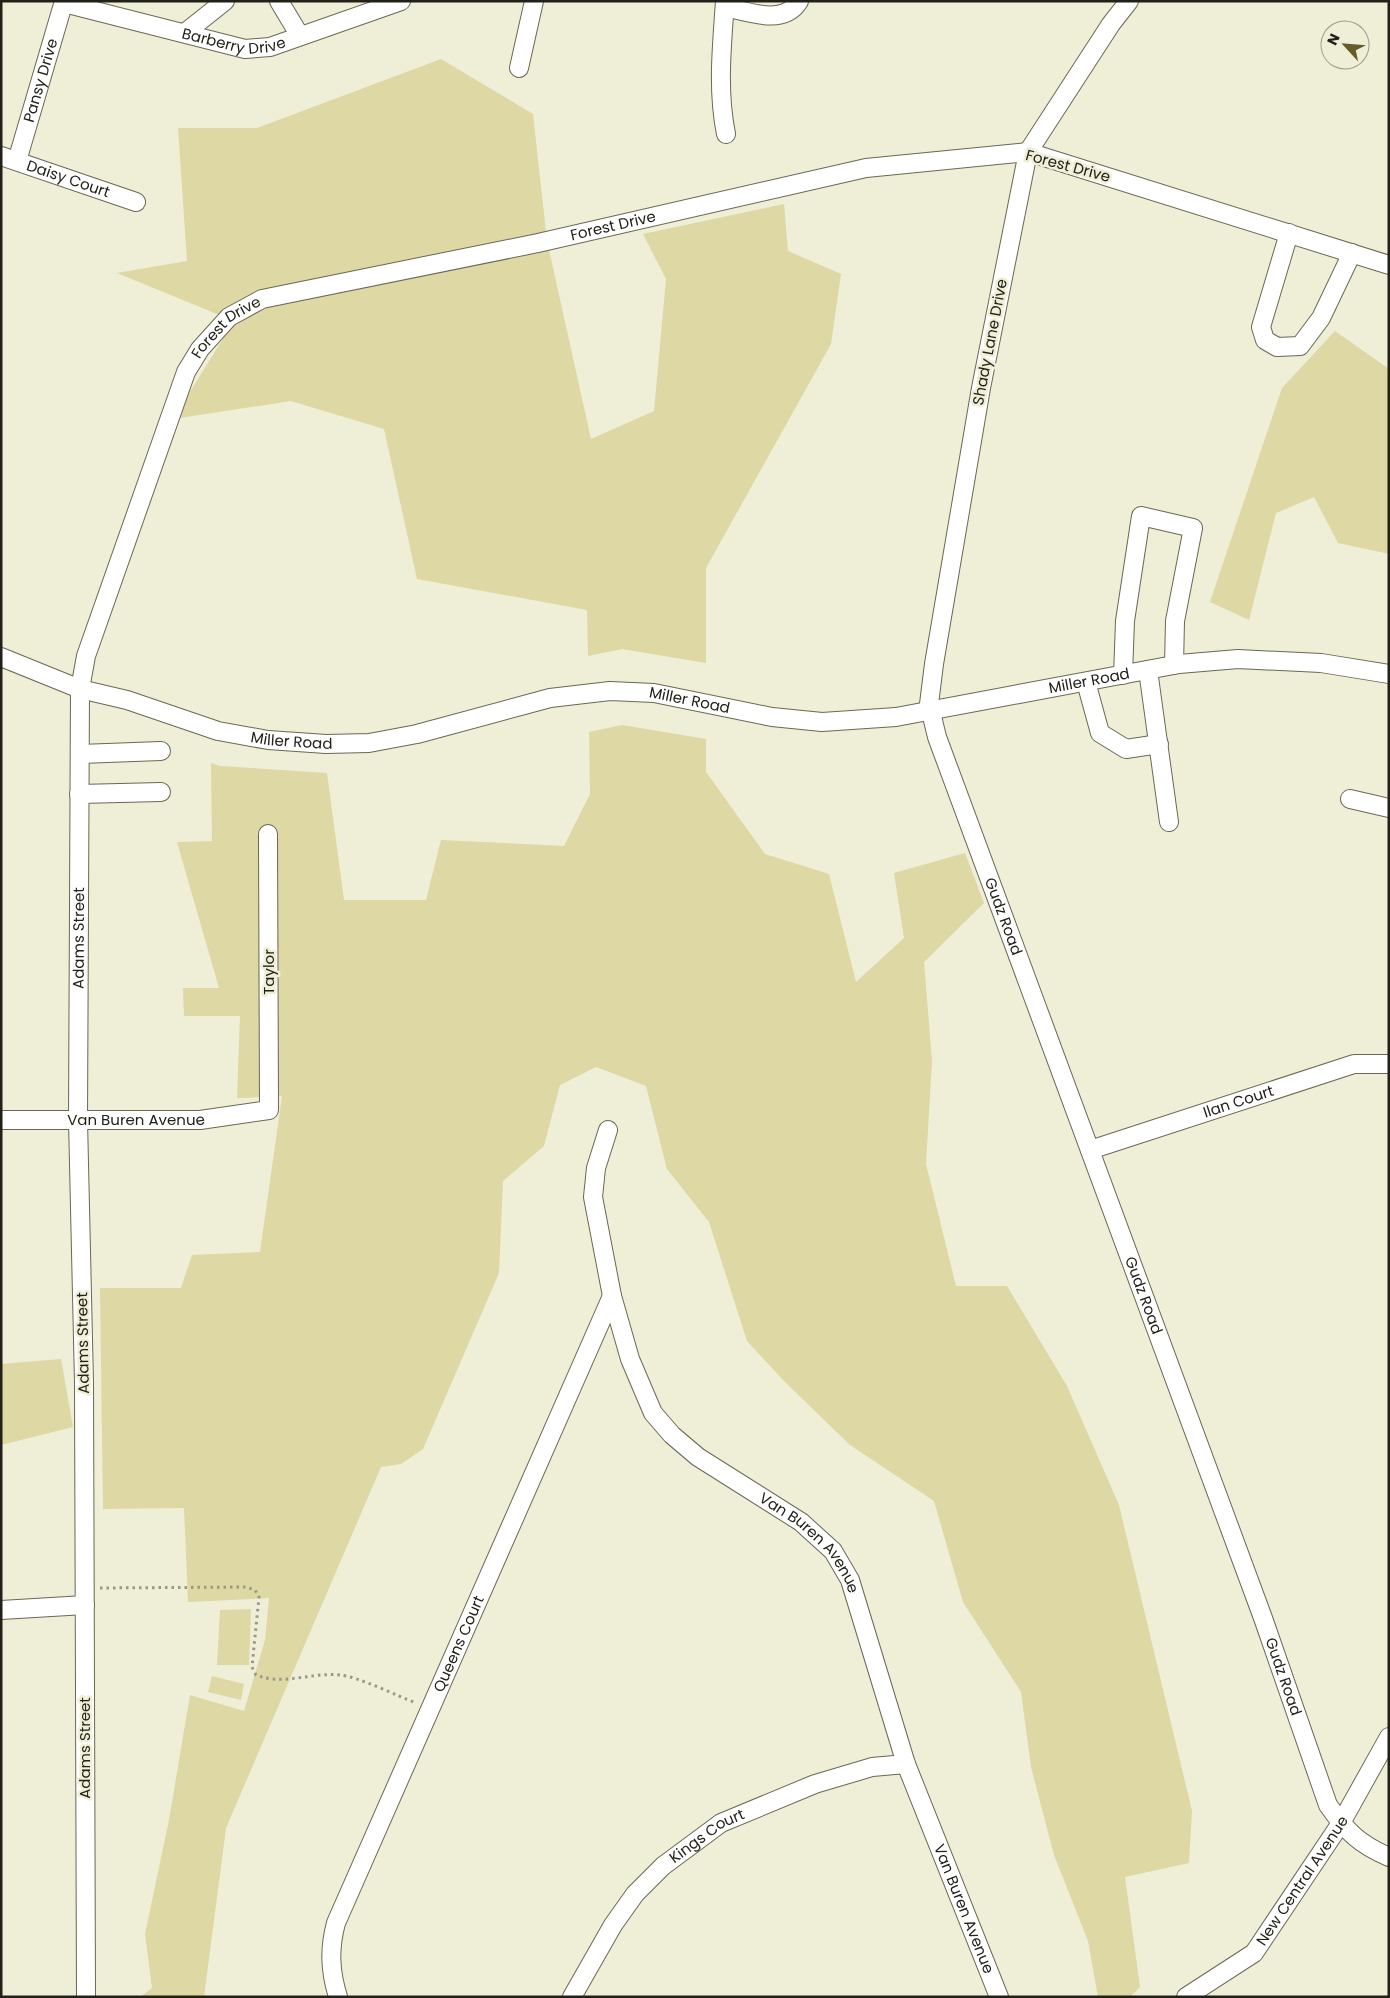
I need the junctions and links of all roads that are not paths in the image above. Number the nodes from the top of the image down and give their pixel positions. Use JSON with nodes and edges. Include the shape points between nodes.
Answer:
{"nodes":[{"id":1,"x":225,"y":1,"type":"edge"},
{"id":2,"x":280,"y":1,"type":"edge"},
{"id":3,"x":401,"y":1,"type":"edge"},
{"id":4,"x":534,"y":1,"type":"edge"},
{"id":5,"x":799,"y":1,"type":"edge"},
{"id":6,"x":1129,"y":1,"type":"edge"},
{"id":7,"x":64,"y":2,"type":"edge"},
{"id":8,"x":725,"y":4,"type":"edge"},
{"id":9,"x":186,"y":32,"type":"junction"},
{"id":10,"x":300,"y":36,"type":"junction"},
{"id":11,"x":519,"y":68,"type":"dead end"},
{"id":12,"x":726,"y":134,"type":"dead end"},
{"id":13,"x":1028,"y":152,"type":"junction"},
{"id":14,"x":9,"y":158,"type":"edge"},
{"id":15,"x":136,"y":202,"type":"dead end"},
{"id":16,"x":1289,"y":233,"type":"junction"},
{"id":17,"x":1352,"y":253,"type":"junction"},
{"id":18,"x":1389,"y":265,"type":"edge"},
{"id":19,"x":1,"y":657,"type":"edge"},
{"id":20,"x":1174,"y":665,"type":"junction"},
{"id":21,"x":1148,"y":670,"type":"junction"},
{"id":22,"x":1123,"y":674,"type":"junction"},
{"id":23,"x":1389,"y":674,"type":"edge"},
{"id":24,"x":1086,"y":682,"type":"junction"},
{"id":25,"x":80,"y":689,"type":"junction"},
{"id":26,"x":931,"y":711,"type":"junction"},
{"id":27,"x":1159,"y":744,"type":"junction"},
{"id":28,"x":161,"y":752,"type":"dead end"},
{"id":29,"x":80,"y":754,"type":"junction"},
{"id":30,"x":161,"y":792,"type":"dead end"},
{"id":31,"x":79,"y":794,"type":"junction"},
{"id":32,"x":1350,"y":799,"type":"dead end"},
{"id":33,"x":1389,"y":808,"type":"edge"},
{"id":34,"x":1169,"y":822,"type":"dead end"},
{"id":35,"x":268,"y":834,"type":"dead end"},
{"id":36,"x":1389,"y":1064,"type":"edge"},
{"id":37,"x":269,"y":1110,"type":"joint"},
{"id":38,"x":1,"y":1120,"type":"edge"},
{"id":39,"x":78,"y":1120,"type":"junction"},
{"id":40,"x":608,"y":1130,"type":"dead end"},
{"id":41,"x":1090,"y":1150,"type":"junction"},
{"id":42,"x":612,"y":1296,"type":"junction"},
{"id":43,"x":85,"y":1597,"type":"junction"},
{"id":44,"x":1,"y":1610,"type":"edge"},
{"id":45,"x":1389,"y":1737,"type":"edge"},
{"id":46,"x":906,"y":1764,"type":"junction"},
{"id":47,"x":1341,"y":1824,"type":"junction"},
{"id":48,"x":1389,"y":1857,"type":"edge"},
{"id":49,"x":86,"y":1997,"type":"edge"},
{"id":50,"x":338,"y":1997,"type":"edge"},
{"id":51,"x":572,"y":1997,"type":"edge"},
{"id":52,"x":999,"y":1997,"type":"edge"},
{"id":53,"x":1186,"y":1997,"type":"edge"}],
"edges":[{"from":1,"to":9,"type":"street"},
{"from":2,"to":10,"type":"street"},
{"from":3,"to":10,"type":"street","name":"Barberry Drive"},
{"from":4,"to":11,"type":"street"},
{"from":5,"to":8,"type":"street","via":[[794,9],[778,15],[764,15]]},
{"from":6,"to":13,"type":"street","name":"Shady Lane Drive"},
{"from":7,"to":9,"type":"street","name":"Barberry Drive"},
{"from":7,"to":14,"type":"street","name":"Pansy Drive"},
{"from":8,"to":12,"type":"street","via":[[720,66],[721,111]]},
{"from":9,"to":10,"type":"street","name":"Barberry Drive","via":[[245,49],[270,47]]},
{"from":13,"to":16,"type":"street","name":"Forest Drive"},
{"from":13,"to":25,"type":"street","name":"Forest Drive","via":[[866,168],[538,243],[262,299],[229,316],[200,349],[186,372],[86,656]]},
{"from":13,"to":26,"type":"street","name":"Shady Lane Drive","via":[[981,388],[934,664]]},
{"from":14,"to":15,"type":"street","name":"Daisy Court"},
{"from":16,"to":17,"type":"street","name":"Forest Drive"},
{"from":16,"to":17,"type":"street","via":[[1261,327],[1265,340],[1277,347],[1300,346],[1321,318]]},
{"from":17,"to":18,"type":"street","name":"Forest Drive"},
{"from":19,"to":25,"type":"street","name":"Miller Road"},
{"from":20,"to":21,"type":"street","name":"Miller Road"},
{"from":20,"to":22,"type":"street","via":[[1175,621],[1193,528],[1141,516],[1125,621]]},
{"from":20,"to":23,"type":"street","name":"Miller Road","via":[[1238,659],[1321,663]]},
{"from":21,"to":22,"type":"street","name":"Miller Road"},
{"from":21,"to":27,"type":"street"},
{"from":22,"to":24,"type":"street","name":"Miller Road"},
{"from":24,"to":26,"type":"street","name":"Miller Road"},
{"from":24,"to":27,"type":"street","via":[[1100,734],[1126,749]]},
{"from":25,"to":26,"type":"street","name":"Miller Road","via":[[127,700],[218,731],[268,740],[326,744],[369,743],[417,734],[550,698],[610,691],[654,692],[772,717],[822,722]]},
{"from":25,"to":29,"type":"street","name":"Adams Street"},
{"from":26,"to":41,"type":"street","name":"Gudz Road","via":[[937,737]]},
{"from":27,"to":34,"type":"street"},
{"from":28,"to":29,"type":"street"},
{"from":29,"to":31,"type":"street","name":"Adams Street"},
{"from":30,"to":31,"type":"street"},
{"from":31,"to":39,"type":"street","name":"Adams Street"},
{"from":32,"to":33,"type":"street"},
{"from":35,"to":37,"type":"street","name":"Taylor"},
{"from":36,"to":41,"type":"street","name":"Ilan Court","via":[[1354,1064]]},
{"from":37,"to":39,"type":"street","name":"Van Buren Avenue","via":[[200,1120]]},
{"from":38,"to":39,"type":"street","name":"Van Buren Avenue"},
{"from":39,"to":43,"type":"street","name":"Adams Street"},
{"from":40,"to":42,"type":"street","name":"Van Buren Avenue","via":[[596,1168],[593,1197]]},
{"from":41,"to":47,"type":"street","name":"Gudz Road","via":[[1263,1618],[1328,1805]]},
{"from":42,"to":46,"type":"street","name":"Van Buren Avenue","via":[[630,1359],[653,1414],[698,1457],[801,1522],[833,1551],[850,1580]]},
{"from":42,"to":50,"type":"street","name":"Queens Court","via":[[336,1923],[330,1961]]},
{"from":43,"to":44,"type":"street"},
{"from":43,"to":49,"type":"street","name":"Adams Street"},
{"from":45,"to":47,"type":"street","name":"New Central Avenue"},
{"from":46,"to":51,"type":"street","name":"Kings Court","via":[[872,1767],[815,1784],[721,1824],[663,1866],[635,1894],[613,1925]]},
{"from":46,"to":52,"type":"street","name":"Van Buren Avenue"},
{"from":47,"to":48,"type":"street","name":"Gudz Road","via":[[1364,1846]]},
{"from":47,"to":53,"type":"street","name":"New Central Avenue","via":[[1254,1953]]}]}
